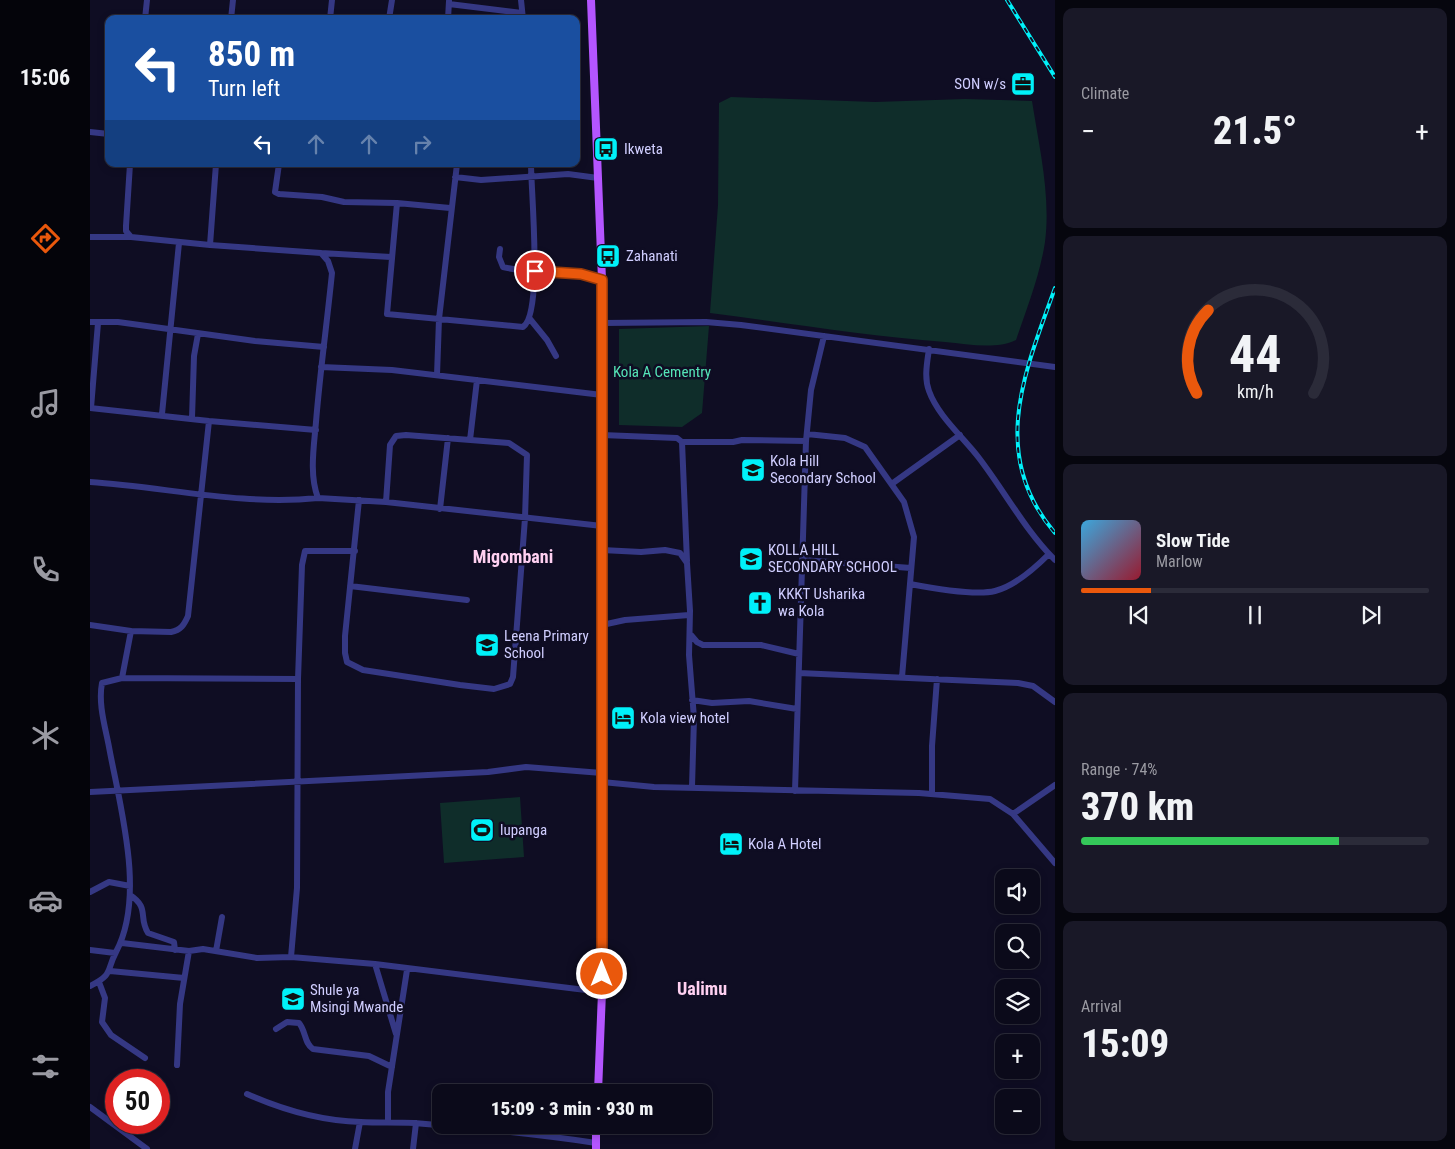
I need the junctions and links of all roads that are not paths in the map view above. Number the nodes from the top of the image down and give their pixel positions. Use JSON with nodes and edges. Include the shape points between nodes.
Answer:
{"nodes":[{"id":1,"x":147,"y":0,"type":"edge"},
{"id":2,"x":233,"y":0,"type":"edge"},
{"id":3,"x":332,"y":0,"type":"edge"},
{"id":4,"x":392,"y":0,"type":"edge"},
{"id":5,"x":521,"y":0,"type":"edge"},
{"id":6,"x":591,"y":0,"type":"edge"},
{"id":7,"x":449,"y":2,"type":"edge"},
{"id":8,"x":145,"y":15,"type":"edge"},
{"id":9,"x":231,"y":15,"type":"edge"},
{"id":10,"x":330,"y":15,"type":"edge"},
{"id":11,"x":390,"y":15,"type":"edge"},
{"id":12,"x":448,"y":15,"type":"edge"},
{"id":13,"x":517,"y":15,"type":"edge"},
{"id":14,"x":522,"y":15,"type":"edge"},
{"id":15,"x":90,"y":132,"type":"edge"},
{"id":16,"x":105,"y":134,"type":"edge"},
{"id":17,"x":130,"y":167,"type":"edge"},
{"id":18,"x":216,"y":167,"type":"edge"},
{"id":19,"x":278,"y":167,"type":"edge"},
{"id":20,"x":457,"y":167,"type":"edge"},
{"id":21,"x":531,"y":167,"type":"edge"},
{"id":22,"x":531,"y":176,"type":"junction"},
{"id":23,"x":455,"y":177,"type":"junction"},
{"id":24,"x":598,"y":178,"type":"junction"},
{"id":25,"x":397,"y":202,"type":"junction"},
{"id":26,"x":450,"y":208,"type":"junction"},
{"id":27,"x":90,"y":236,"type":"edge"},
{"id":28,"x":131,"y":237,"type":"junction"},
{"id":29,"x":179,"y":243,"type":"junction"},
{"id":30,"x":210,"y":246,"type":"junction"},
{"id":31,"x":500,"y":249,"type":"dead end"},
{"id":32,"x":321,"y":253,"type":"junction"},
{"id":33,"x":391,"y":257,"type":"junction"},
{"id":34,"x":535,"y":271,"type":"junction"},
{"id":35,"x":602,"y":280,"type":"junction"},
{"id":36,"x":439,"y":319,"type":"junction"},
{"id":37,"x":530,"y":319,"type":"junction"},
{"id":38,"x":90,"y":322,"type":"edge"},
{"id":39,"x":98,"y":323,"type":"junction"},
{"id":40,"x":602,"y":323,"type":"junction"},
{"id":41,"x":170,"y":329,"type":"junction"},
{"id":42,"x":198,"y":334,"type":"junction"},
{"id":43,"x":824,"y":336,"type":"junction"},
{"id":44,"x":324,"y":346,"type":"junction"},
{"id":45,"x":929,"y":349,"type":"junction"},
{"id":46,"x":556,"y":356,"type":"dead end"},
{"id":47,"x":321,"y":367,"type":"junction"},
{"id":48,"x":1055,"y":367,"type":"edge"},
{"id":49,"x":437,"y":375,"type":"junction"},
{"id":50,"x":477,"y":380,"type":"junction"},
{"id":51,"x":602,"y":395,"type":"junction"},
{"id":52,"x":90,"y":408,"type":"edge"},
{"id":53,"x":162,"y":414,"type":"junction"},
{"id":54,"x":192,"y":418,"type":"junction"},
{"id":55,"x":209,"y":421,"type":"junction"},
{"id":56,"x":316,"y":430,"type":"junction"},
{"id":57,"x":960,"y":434,"type":"junction"},
{"id":58,"x":602,"y":435,"type":"junction"},
{"id":59,"x":807,"y":437,"type":"junction"},
{"id":60,"x":448,"y":438,"type":"junction"},
{"id":61,"x":470,"y":440,"type":"junction"},
{"id":62,"x":682,"y":442,"type":"junction"},
{"id":63,"x":90,"y":482,"type":"edge"},
{"id":64,"x":892,"y":483,"type":"junction"},
{"id":65,"x":201,"y":495,"type":"junction"},
{"id":66,"x":318,"y":498,"type":"junction"},
{"id":67,"x":360,"y":500,"type":"junction"},
{"id":68,"x":386,"y":502,"type":"junction"},
{"id":69,"x":440,"y":509,"type":"junction"},
{"id":70,"x":526,"y":518,"type":"junction"},
{"id":71,"x":602,"y":526,"type":"junction"},
{"id":72,"x":602,"y":550,"type":"junction"},
{"id":73,"x":355,"y":551,"type":"junction"},
{"id":74,"x":1049,"y":554,"type":"junction"},
{"id":75,"x":803,"y":560,"type":"junction"},
{"id":76,"x":1055,"y":560,"type":"edge"},
{"id":77,"x":687,"y":563,"type":"junction"},
{"id":78,"x":898,"y":566,"type":"junction"},
{"id":79,"x":910,"y":568,"type":"junction"},
{"id":80,"x":910,"y":582,"type":"junction"},
{"id":81,"x":350,"y":586,"type":"junction"},
{"id":82,"x":467,"y":600,"type":"dead end"},
{"id":83,"x":690,"y":615,"type":"junction"},
{"id":84,"x":90,"y":625,"type":"edge"},
{"id":85,"x":602,"y":625,"type":"junction"},
{"id":86,"x":131,"y":631,"type":"junction"},
{"id":87,"x":691,"y":635,"type":"junction"},
{"id":88,"x":799,"y":654,"type":"junction"},
{"id":89,"x":799,"y":672,"type":"junction"},
{"id":90,"x":902,"y":677,"type":"junction"},
{"id":91,"x":122,"y":678,"type":"junction"},
{"id":92,"x":298,"y":679,"type":"junction"},
{"id":93,"x":938,"y":679,"type":"junction"},
{"id":94,"x":692,"y":700,"type":"junction"},
{"id":95,"x":1055,"y":702,"type":"edge"},
{"id":96,"x":797,"y":709,"type":"junction"},
{"id":97,"x":602,"y":778,"type":"junction"},
{"id":98,"x":297,"y":782,"type":"junction"},
{"id":99,"x":1055,"y":784,"type":"edge"},
{"id":100,"x":692,"y":787,"type":"junction"},
{"id":101,"x":117,"y":791,"type":"junction"},
{"id":102,"x":795,"y":791,"type":"junction"},
{"id":103,"x":90,"y":792,"type":"edge"},
{"id":104,"x":932,"y":794,"type":"junction"},
{"id":105,"x":1013,"y":814,"type":"junction"},
{"id":106,"x":1055,"y":863,"type":"edge"},
{"id":107,"x":130,"y":886,"type":"junction"},
{"id":108,"x":90,"y":892,"type":"edge"},
{"id":109,"x":130,"y":895,"type":"junction"},
{"id":110,"x":222,"y":917,"type":"dead end"},
{"id":111,"x":122,"y":944,"type":"junction"},
{"id":112,"x":90,"y":950,"type":"edge"},
{"id":113,"x":175,"y":950,"type":"junction"},
{"id":114,"x":189,"y":951,"type":"junction"},
{"id":115,"x":216,"y":951,"type":"junction"},
{"id":116,"x":115,"y":953,"type":"junction"},
{"id":117,"x":290,"y":957,"type":"junction"},
{"id":118,"x":375,"y":964,"type":"junction"},
{"id":119,"x":407,"y":970,"type":"junction"},
{"id":120,"x":110,"y":971,"type":"junction"},
{"id":121,"x":184,"y":978,"type":"junction"},
{"id":122,"x":98,"y":982,"type":"junction"},
{"id":123,"x":90,"y":986,"type":"edge"},
{"id":124,"x":602,"y":992,"type":"junction"},
{"id":125,"x":276,"y":1029,"type":"dead end"},
{"id":126,"x":397,"y":1036,"type":"junction"},
{"id":127,"x":145,"y":1058,"type":"dead end"},
{"id":128,"x":177,"y":1065,"type":"dead end"},
{"id":129,"x":392,"y":1067,"type":"junction"},
{"id":130,"x":598,"y":1084,"type":"edge"},
{"id":131,"x":248,"y":1094,"type":"dead end"},
{"id":132,"x":90,"y":1107,"type":"edge"},
{"id":133,"x":388,"y":1121,"type":"junction"},
{"id":134,"x":360,"y":1122,"type":"junction"},
{"id":135,"x":416,"y":1123,"type":"junction"},
{"id":136,"x":596,"y":1146,"type":"edge"},
{"id":137,"x":147,"y":1149,"type":"edge"},
{"id":138,"x":355,"y":1149,"type":"edge"},
{"id":139,"x":414,"y":1149,"type":"edge"}],
"edges":[{"from":1,"to":8,"type":"street"},
{"from":2,"to":9,"type":"street"},
{"from":3,"to":10,"type":"street"},
{"from":4,"to":11,"type":"street"},
{"from":5,"to":14,"type":"street"},
{"from":6,"to":24,"type":"main road"},
{"from":7,"to":12,"type":"street"},
{"from":7,"to":13,"type":"street"},
{"from":15,"to":16,"type":"street"},
{"from":17,"to":28,"type":"street","via":[[126,231]]},
{"from":18,"to":30,"type":"street"},
{"from":19,"to":25,"type":"street","via":[[275,192],[280,194],[344,202]]},
{"from":20,"to":23,"type":"street"},
{"from":21,"to":22,"type":"street"},
{"from":22,"to":23,"type":"street","via":[[481,180]]},
{"from":22,"to":24,"type":"street","via":[[568,174]]},
{"from":22,"to":34,"type":"street"},
{"from":23,"to":26,"type":"street"},
{"from":24,"to":35,"type":"main road"},
{"from":25,"to":26,"type":"street"},
{"from":25,"to":33,"type":"street"},
{"from":26,"to":36,"type":"street"},
{"from":27,"to":28,"type":"street"},
{"from":28,"to":29,"type":"street"},
{"from":29,"to":30,"type":"street"},
{"from":29,"to":41,"type":"street"},
{"from":30,"to":32,"type":"street"},
{"from":31,"to":34,"type":"street","via":[[503,267]]},
{"from":32,"to":33,"type":"street"},
{"from":32,"to":44,"type":"street","via":[[332,273]]},
{"from":33,"to":36,"type":"street","via":[[387,314]]},
{"from":34,"to":35,"type":"street","via":[[581,274]]},
{"from":34,"to":37,"type":"street"},
{"from":35,"to":40,"type":"main road"},
{"from":36,"to":37,"type":"street","via":[[523,327]]},
{"from":36,"to":49,"type":"street"},
{"from":37,"to":46,"type":"street"},
{"from":38,"to":39,"type":"street"},
{"from":39,"to":41,"type":"street","via":[[118,322]]},
{"from":39,"to":52,"type":"street"},
{"from":40,"to":43,"type":"street","via":[[706,322]]},
{"from":40,"to":51,"type":"main road"},
{"from":41,"to":42,"type":"street"},
{"from":41,"to":53,"type":"street"},
{"from":42,"to":44,"type":"street"},
{"from":42,"to":54,"type":"street"},
{"from":43,"to":45,"type":"street"},
{"from":43,"to":59,"type":"street","via":[[813,381]]},
{"from":44,"to":47,"type":"street"},
{"from":45,"to":48,"type":"street"},
{"from":45,"to":57,"type":"street","via":[[928,390],[934,403]]},
{"from":47,"to":49,"type":"street"},
{"from":47,"to":56,"type":"street"},
{"from":49,"to":50,"type":"street"},
{"from":50,"to":51,"type":"street"},
{"from":50,"to":61,"type":"street"},
{"from":51,"to":58,"type":"main road"},
{"from":52,"to":53,"type":"street"},
{"from":53,"to":54,"type":"street"},
{"from":54,"to":55,"type":"street"},
{"from":55,"to":56,"type":"street"},
{"from":55,"to":65,"type":"street"},
{"from":56,"to":66,"type":"street","via":[[313,463]]},
{"from":57,"to":64,"type":"street"},
{"from":57,"to":74,"type":"street"},
{"from":58,"to":62,"type":"street","via":[[677,438]]},
{"from":58,"to":71,"type":"main road"},
{"from":59,"to":62,"type":"street","via":[[763,442]]},
{"from":59,"to":64,"type":"street","via":[[854,440],[864,447]]},
{"from":59,"to":75,"type":"street"},
{"from":60,"to":61,"type":"street"},
{"from":60,"to":68,"type":"street","via":[[396,436],[390,445]]},
{"from":60,"to":69,"type":"street"},
{"from":61,"to":70,"type":"street","via":[[509,443],[527,454]]},
{"from":62,"to":77,"type":"street"},
{"from":63,"to":65,"type":"street"},
{"from":64,"to":79,"type":"street","via":[[904,502],[912,525],[914,537]]},
{"from":65,"to":66,"type":"street","via":[[277,500]]},
{"from":65,"to":86,"type":"street","via":[[188,616],[184,625],[171,632]]},
{"from":66,"to":67,"type":"street"},
{"from":67,"to":68,"type":"street"},
{"from":67,"to":73,"type":"street"},
{"from":68,"to":69,"type":"street"},
{"from":69,"to":70,"type":"street"},
{"from":70,"to":71,"type":"street"},
{"from":70,"to":81,"type":"street","via":[[513,677],[511,683],[503,688],[460,685],[351,666],[344,648]]},
{"from":71,"to":72,"type":"main road"},
{"from":72,"to":77,"type":"street","via":[[665,550],[680,553]]},
{"from":72,"to":85,"type":"main road"},
{"from":73,"to":81,"type":"street"},
{"from":73,"to":92,"type":"street","via":[[305,551],[301,574]]},
{"from":74,"to":76,"type":"street"},
{"from":74,"to":80,"type":"street","via":[[1036,567],[994,592],[948,590]]},
{"from":75,"to":78,"type":"street"},
{"from":75,"to":88,"type":"street"},
{"from":77,"to":83,"type":"street"},
{"from":78,"to":79,"type":"street"},
{"from":78,"to":80,"type":"street"},
{"from":79,"to":80,"type":"street"},
{"from":80,"to":90,"type":"street"},
{"from":81,"to":82,"type":"street"},
{"from":83,"to":85,"type":"street"},
{"from":83,"to":87,"type":"street"},
{"from":84,"to":86,"type":"street"},
{"from":85,"to":97,"type":"main road"},
{"from":86,"to":91,"type":"street"},
{"from":87,"to":88,"type":"street","via":[[703,645],[761,645]]},
{"from":87,"to":94,"type":"street"},
{"from":88,"to":89,"type":"street"},
{"from":89,"to":90,"type":"street"},
{"from":89,"to":96,"type":"street"},
{"from":90,"to":93,"type":"street"},
{"from":91,"to":92,"type":"street"},
{"from":91,"to":101,"type":"street","via":[[102,683],[100,696]]},
{"from":92,"to":98,"type":"street"},
{"from":93,"to":95,"type":"street","via":[[1027,685]]},
{"from":93,"to":104,"type":"street","via":[[932,746]]},
{"from":94,"to":96,"type":"street","via":[[712,703],[749,701]]},
{"from":94,"to":100,"type":"street"},
{"from":96,"to":102,"type":"street"},
{"from":97,"to":98,"type":"street","via":[[526,767],[488,772]]},
{"from":97,"to":100,"type":"street","via":[[630,785]]},
{"from":97,"to":124,"type":"main road"},
{"from":98,"to":101,"type":"street"},
{"from":98,"to":117,"type":"street","via":[[296,911]]},
{"from":99,"to":105,"type":"street"},
{"from":100,"to":102,"type":"street"},
{"from":101,"to":103,"type":"street"},
{"from":101,"to":107,"type":"street","via":[[125,831]]},
{"from":102,"to":104,"type":"street"},
{"from":104,"to":105,"type":"street","via":[[990,799]]},
{"from":105,"to":106,"type":"street"},
{"from":107,"to":108,"type":"street","via":[[109,882]]},
{"from":107,"to":109,"type":"street"},
{"from":109,"to":111,"type":"street","via":[[129,917]]},
{"from":109,"to":113,"type":"street","via":[[143,908],[148,933],[174,942]]},
{"from":110,"to":115,"type":"street"},
{"from":111,"to":113,"type":"street"},
{"from":111,"to":116,"type":"street"},
{"from":112,"to":116,"type":"street"},
{"from":113,"to":114,"type":"street"},
{"from":114,"to":115,"type":"street"},
{"from":114,"to":121,"type":"street"},
{"from":115,"to":117,"type":"street","via":[[257,958]]},
{"from":116,"to":120,"type":"street"},
{"from":117,"to":118,"type":"street"},
{"from":118,"to":119,"type":"street"},
{"from":118,"to":126,"type":"street"},
{"from":119,"to":124,"type":"street"},
{"from":119,"to":126,"type":"street"},
{"from":120,"to":121,"type":"street"},
{"from":120,"to":122,"type":"street"},
{"from":121,"to":128,"type":"street"},
{"from":122,"to":123,"type":"street"},
{"from":122,"to":127,"type":"street","via":[[104,998],[102,1022],[111,1035]]},
{"from":124,"to":130,"type":"main road"},
{"from":125,"to":129,"type":"street","via":[[287,1022],[299,1023],[308,1046],[313,1049],[369,1056]]},
{"from":126,"to":129,"type":"street"},
{"from":129,"to":133,"type":"street"},
{"from":131,"to":134,"type":"street","via":[[298,1114]]},
{"from":132,"to":137,"type":"street"},
{"from":133,"to":134,"type":"street"},
{"from":133,"to":135,"type":"street"},
{"from":134,"to":138,"type":"street"},
{"from":135,"to":136,"type":"street","via":[[552,1136]]},
{"from":135,"to":139,"type":"street"}]}
